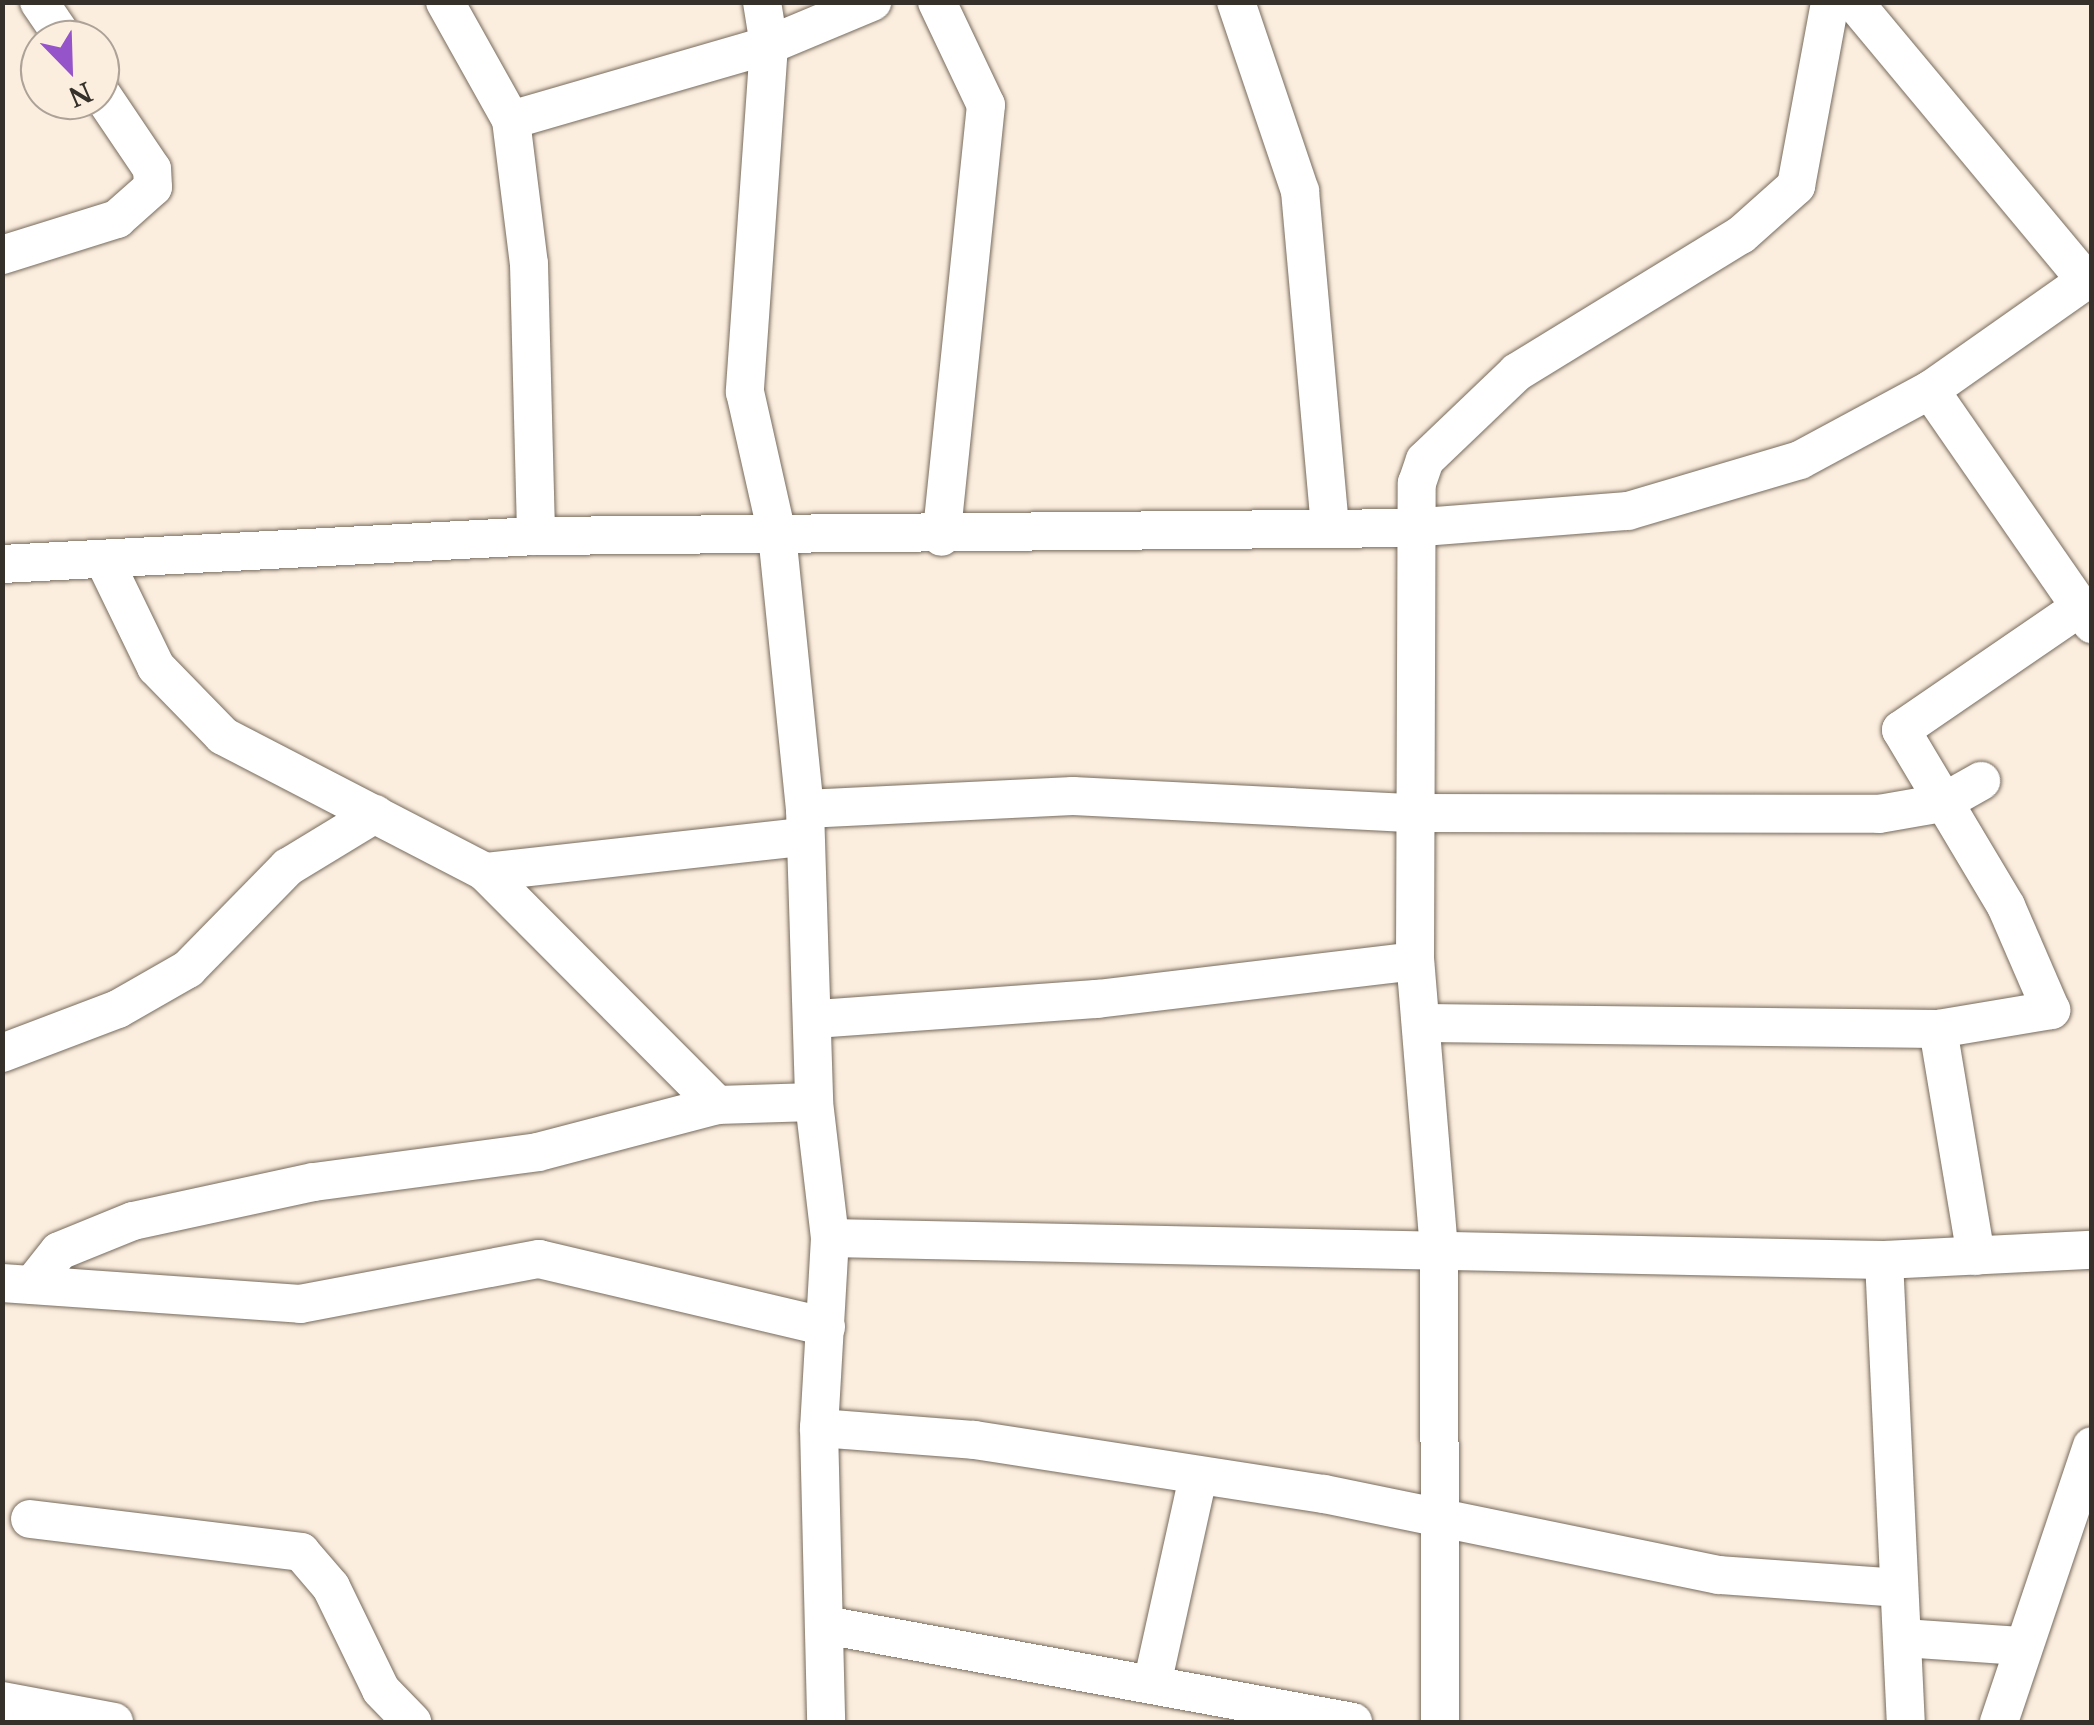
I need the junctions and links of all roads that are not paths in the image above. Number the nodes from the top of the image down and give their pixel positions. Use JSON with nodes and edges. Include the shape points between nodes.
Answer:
{"nodes":[{"id":1,"x":445,"y":2,"type":"edge"},
{"id":2,"x":762,"y":2,"type":"edge"},
{"id":3,"x":872,"y":2,"type":"edge"},
{"id":4,"x":937,"y":2,"type":"edge"},
{"id":5,"x":1236,"y":2,"type":"edge"},
{"id":6,"x":1830,"y":2,"type":"edge"},
{"id":7,"x":1854,"y":2,"type":"edge"},
{"id":8,"x":769,"y":46,"type":"junction"},
{"id":9,"x":119,"y":120,"type":"edge"},
{"id":10,"x":511,"y":120,"type":"junction"},
{"id":11,"x":2,"y":255,"type":"edge"},
{"id":12,"x":2089,"y":278,"type":"edge"},
{"id":13,"x":1930,"y":390,"type":"junction"},
{"id":14,"x":1330,"y":527,"type":"junction"},
{"id":15,"x":1410,"y":528,"type":"junction"},
{"id":16,"x":777,"y":534,"type":"junction"},
{"id":17,"x":536,"y":536,"type":"junction"},
{"id":18,"x":941,"y":537,"type":"junction"},
{"id":19,"x":105,"y":562,"type":"junction"},
{"id":20,"x":2,"y":564,"type":"edge"},
{"id":21,"x":2086,"y":615,"type":"edge"},
{"id":22,"x":1980,"y":781,"type":"dead end"},
{"id":23,"x":1942,"y":803,"type":"junction"},
{"id":24,"x":375,"y":814,"type":"junction"},
{"id":25,"x":1413,"y":814,"type":"junction"},
{"id":26,"x":804,"y":823,"type":"junction"},
{"id":27,"x":485,"y":872,"type":"junction"},
{"id":28,"x":1415,"y":961,"type":"junction"},
{"id":29,"x":816,"y":1020,"type":"junction"},
{"id":30,"x":1424,"y":1023,"type":"junction"},
{"id":31,"x":1938,"y":1029,"type":"junction"},
{"id":32,"x":2,"y":1054,"type":"edge"},
{"id":33,"x":814,"y":1102,"type":"junction"},
{"id":34,"x":717,"y":1106,"type":"junction"},
{"id":35,"x":830,"y":1238,"type":"junction"},
{"id":36,"x":1439,"y":1250,"type":"junction"},
{"id":37,"x":2092,"y":1250,"type":"edge"},
{"id":38,"x":1976,"y":1256,"type":"junction"},
{"id":39,"x":1884,"y":1260,"type":"junction"},
{"id":40,"x":17,"y":1284,"type":"edge"},
{"id":41,"x":826,"y":1327,"type":"junction"},
{"id":42,"x":819,"y":1428,"type":"junction"},
{"id":43,"x":2092,"y":1446,"type":"edge"},
{"id":44,"x":1198,"y":1477,"type":"junction"},
{"id":45,"x":1440,"y":1515,"type":"junction"},
{"id":46,"x":30,"y":1519,"type":"dead end"},
{"id":47,"x":1899,"y":1588,"type":"junction"},
{"id":48,"x":825,"y":1625,"type":"junction"},
{"id":49,"x":1904,"y":1638,"type":"junction"},
{"id":50,"x":2020,"y":1646,"type":"junction"},
{"id":51,"x":1153,"y":1680,"type":"junction"},
{"id":52,"x":2,"y":1700,"type":"edge"},
{"id":53,"x":114,"y":1722,"type":"edge"},
{"id":54,"x":412,"y":1722,"type":"edge"},
{"id":55,"x":826,"y":1722,"type":"edge"},
{"id":56,"x":1354,"y":1722,"type":"edge"},
{"id":57,"x":1440,"y":1722,"type":"edge"},
{"id":58,"x":1906,"y":1722,"type":"edge"},
{"id":59,"x":1999,"y":1722,"type":"edge"}],
"edges":[{"from":1,"to":10,"type":"street"},
{"from":2,"to":8,"type":"street"},
{"from":3,"to":8,"type":"street"},
{"from":4,"to":18,"type":"street","via":[[986,105]]},
{"from":5,"to":14,"type":"street","via":[[1300,191]]},
{"from":6,"to":15,"type":"street","via":[[1796,186],[1740,234],[1517,372],[1425,460]]},
{"from":7,"to":12,"type":"street"},
{"from":8,"to":10,"type":"street"},
{"from":8,"to":16,"type":"street","via":[[744,344],[745,392]]},
{"from":9,"to":11,"type":"street","via":[[152,169],[154,187],[117,219]]},
{"from":10,"to":17,"type":"street","via":[[530,264]]},
{"from":12,"to":13,"type":"street"},
{"from":13,"to":15,"type":"street","via":[[1800,460],[1717,489],[1628,511]]},
{"from":13,"to":21,"type":"street"},
{"from":14,"to":15,"type":"street"},
{"from":14,"to":18,"type":"street"},
{"from":15,"to":25,"type":"street"},
{"from":16,"to":17,"type":"street"},
{"from":16,"to":18,"type":"street"},
{"from":16,"to":26,"type":"street"},
{"from":17,"to":19,"type":"street"},
{"from":19,"to":20,"type":"street"},
{"from":19,"to":24,"type":"street","via":[[156,667],[223,736]]},
{"from":21,"to":23,"type":"street","via":[[1906,720],[1904,744]]},
{"from":22,"to":23,"type":"street"},
{"from":23,"to":25,"type":"street","via":[[1879,814]]},
{"from":23,"to":31,"type":"street","via":[[2054,1003],[2045,1013]]},
{"from":24,"to":27,"type":"street"},
{"from":24,"to":32,"type":"street","via":[[288,867],[188,969]]},
{"from":25,"to":26,"type":"street","via":[[1073,796]]},
{"from":25,"to":28,"type":"street"},
{"from":26,"to":27,"type":"street"},
{"from":26,"to":29,"type":"street"},
{"from":27,"to":34,"type":"street"},
{"from":28,"to":29,"type":"street","via":[[1097,1000]]},
{"from":28,"to":30,"type":"street"},
{"from":29,"to":33,"type":"street"},
{"from":30,"to":31,"type":"street"},
{"from":30,"to":36,"type":"street"},
{"from":31,"to":38,"type":"street"},
{"from":33,"to":34,"type":"street"},
{"from":33,"to":35,"type":"street"},
{"from":34,"to":40,"type":"street","via":[[538,1152],[314,1182],[134,1222],[59,1251]]},
{"from":35,"to":36,"type":"street"},
{"from":35,"to":41,"type":"street"},
{"from":36,"to":39,"type":"street"},
{"from":36,"to":45,"type":"street"},
{"from":37,"to":38,"type":"street"},
{"from":38,"to":39,"type":"street"},
{"from":39,"to":47,"type":"street"},
{"from":40,"to":41,"type":"street","via":[[300,1304],[383,1296],[486,1264],[539,1260]]},
{"from":41,"to":42,"type":"street"},
{"from":42,"to":44,"type":"street","via":[[922,1433]]},
{"from":42,"to":48,"type":"street"},
{"from":43,"to":50,"type":"street"},
{"from":44,"to":45,"type":"street"},
{"from":44,"to":51,"type":"street"},
{"from":45,"to":47,"type":"street","via":[[1719,1575]]},
{"from":45,"to":57,"type":"street"},
{"from":46,"to":54,"type":"street","via":[[302,1552],[325,1576],[381,1690]]},
{"from":47,"to":49,"type":"street"},
{"from":48,"to":51,"type":"street"},
{"from":48,"to":55,"type":"street"},
{"from":49,"to":50,"type":"street"},
{"from":49,"to":58,"type":"street"},
{"from":50,"to":59,"type":"street"},
{"from":51,"to":56,"type":"street"},
{"from":52,"to":53,"type":"street"}]}
